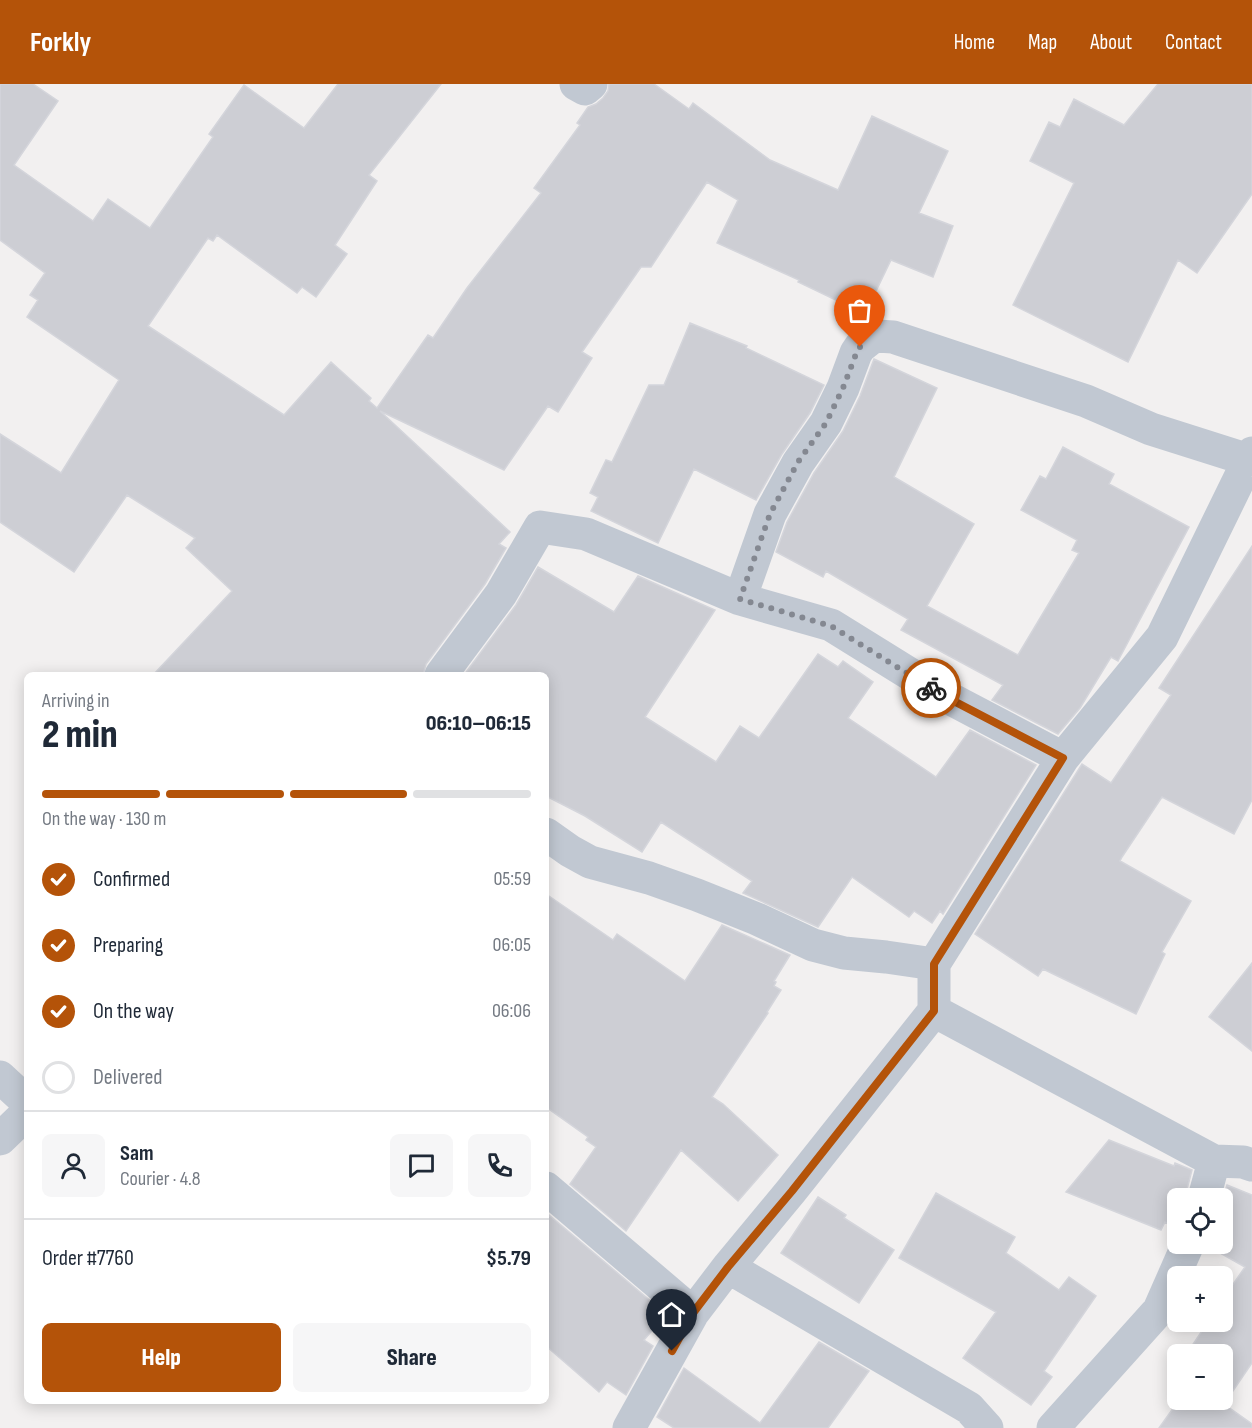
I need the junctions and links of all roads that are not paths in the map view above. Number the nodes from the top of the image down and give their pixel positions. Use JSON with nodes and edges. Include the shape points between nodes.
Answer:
{"nodes":[{"id":1,"x":576,"y":84,"type":"edge"},
{"id":2,"x":591,"y":84,"type":"edge"},
{"id":3,"x":1250,"y":457,"type":"edge"},
{"id":4,"x":740,"y":599,"type":"junction"},
{"id":5,"x":443,"y":672,"type":"edge"},
{"id":6,"x":1063,"y":758,"type":"junction"},
{"id":7,"x":549,"y":836,"type":"edge"},
{"id":8,"x":934,"y":964,"type":"junction"},
{"id":9,"x":934,"y":1011,"type":"junction"},
{"id":10,"x":0,"y":1077,"type":"edge"},
{"id":11,"x":24,"y":1099,"type":"edge"},
{"id":12,"x":24,"y":1116,"type":"edge"},
{"id":13,"x":0,"y":1139,"type":"edge"},
{"id":14,"x":1214,"y":1161,"type":"junction"},
{"id":15,"x":1252,"y":1165,"type":"edge"},
{"id":16,"x":1207,"y":1188,"type":"edge"},
{"id":17,"x":549,"y":1191,"type":"edge"},
{"id":18,"x":1184,"y":1254,"type":"edge"},
{"id":19,"x":728,"y":1267,"type":"junction"},
{"id":20,"x":693,"y":1313,"type":"junction"},
{"id":21,"x":629,"y":1428,"type":"edge"},
{"id":22,"x":987,"y":1428,"type":"edge"},
{"id":23,"x":1053,"y":1428,"type":"edge"}],
"edges":[{"from":1,"to":2,"type":"street","via":[[585,89]]},
{"from":3,"to":4,"type":"street","via":[[1151,429],[1086,401],[892,337],[877,336],[865,342],[856,354],[826,423],[798,462],[770,514]]},
{"from":3,"to":6,"type":"street","via":[[1161,637]]},
{"from":4,"to":5,"type":"street","via":[[586,534],[540,527],[501,594]]},
{"from":4,"to":6,"type":"street","via":[[831,626],[946,697]]},
{"from":6,"to":8,"type":"street"},
{"from":7,"to":8,"type":"street","via":[[590,861],[697,895],[813,945],[844,953]]},
{"from":8,"to":9,"type":"street"},
{"from":9,"to":14,"type":"street"},
{"from":9,"to":19,"type":"street"},
{"from":10,"to":11,"type":"street"},
{"from":12,"to":13,"type":"street"},
{"from":14,"to":15,"type":"street"},
{"from":14,"to":16,"type":"street"},
{"from":17,"to":20,"type":"street"},
{"from":18,"to":23,"type":"street","via":[[1159,1310]]},
{"from":19,"to":20,"type":"street"},
{"from":19,"to":22,"type":"street","via":[[969,1408]]},
{"from":20,"to":21,"type":"street"}]}
